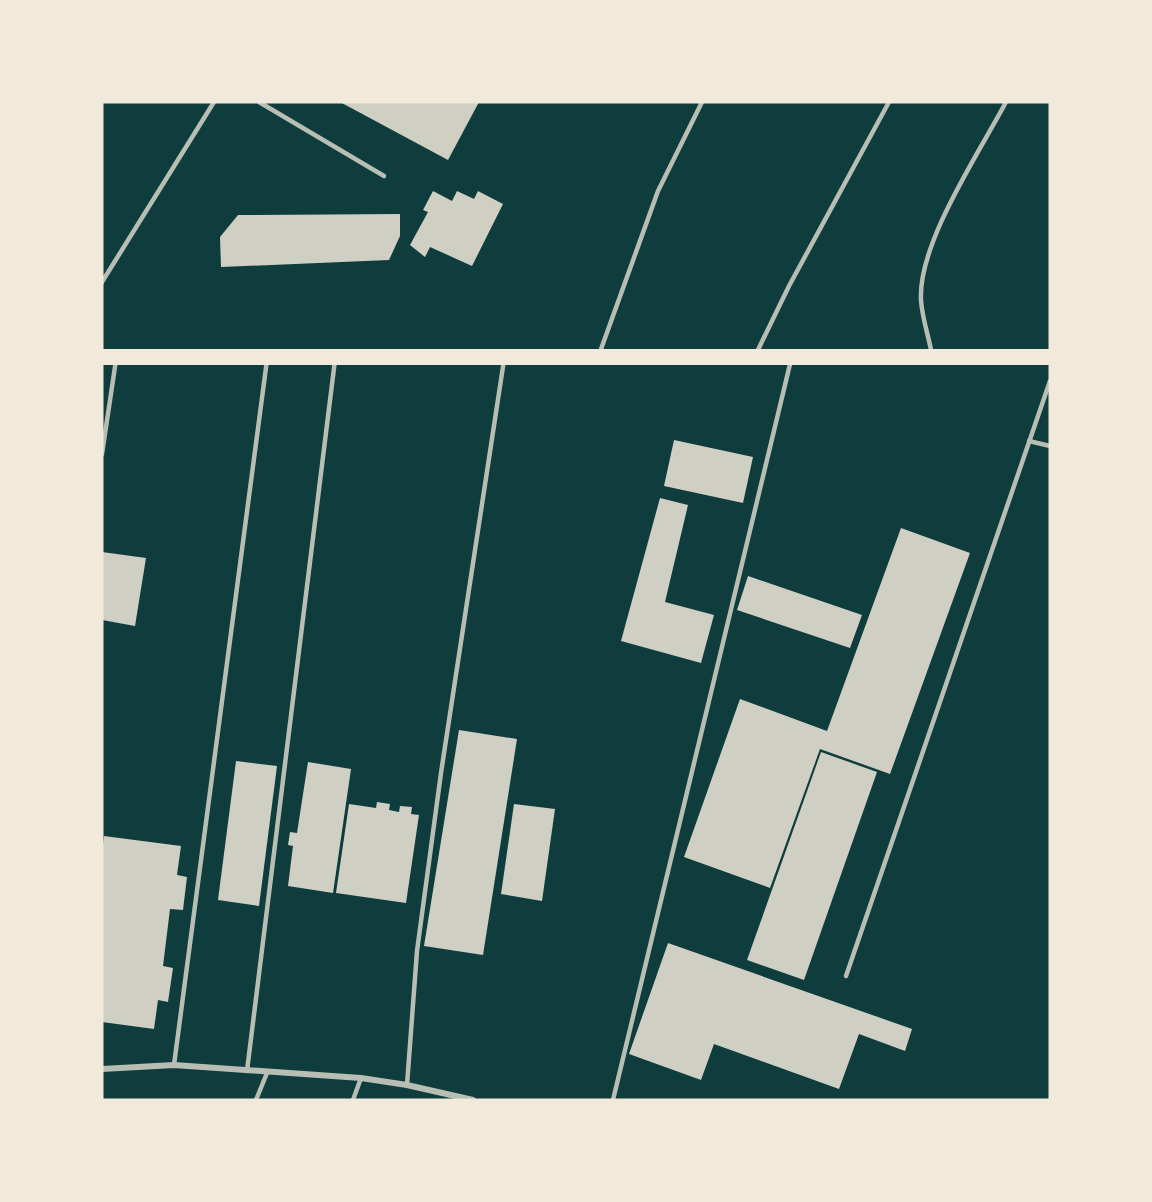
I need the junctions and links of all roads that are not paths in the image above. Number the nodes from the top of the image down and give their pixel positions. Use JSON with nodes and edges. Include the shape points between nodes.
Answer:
{"nodes":[{"id":1,"x":214,"y":102,"type":"edge"},
{"id":2,"x":259,"y":102,"type":"edge"},
{"id":3,"x":702,"y":102,"type":"edge"},
{"id":4,"x":889,"y":102,"type":"edge"},
{"id":5,"x":1006,"y":102,"type":"edge"},
{"id":6,"x":384,"y":176,"type":"dead end"},
{"id":7,"x":102,"y":282,"type":"edge"},
{"id":8,"x":109,"y":357,"type":"edge"},
{"id":9,"x":268,"y":357,"type":"junction"},
{"id":10,"x":336,"y":357,"type":"junction"},
{"id":11,"x":504,"y":357,"type":"junction"},
{"id":12,"x":598,"y":357,"type":"junction"},
{"id":13,"x":755,"y":357,"type":"junction"},
{"id":14,"x":791,"y":357,"type":"junction"},
{"id":15,"x":933,"y":357,"type":"junction"},
{"id":16,"x":1050,"y":357,"type":"edge"},
{"id":17,"x":1050,"y":381,"type":"edge"},
{"id":18,"x":1029,"y":441,"type":"junction"},
{"id":19,"x":1050,"y":446,"type":"edge"},
{"id":20,"x":102,"y":454,"type":"edge"},
{"id":21,"x":846,"y":976,"type":"dead end"},
{"id":22,"x":174,"y":1065,"type":"junction"},
{"id":23,"x":102,"y":1069,"type":"edge"},
{"id":24,"x":248,"y":1071,"type":"junction"},
{"id":25,"x":267,"y":1072,"type":"junction"},
{"id":26,"x":361,"y":1078,"type":"junction"},
{"id":27,"x":407,"y":1085,"type":"junction"},
{"id":28,"x":256,"y":1100,"type":"edge"},
{"id":29,"x":353,"y":1100,"type":"edge"},
{"id":30,"x":473,"y":1100,"type":"edge"},
{"id":31,"x":613,"y":1100,"type":"edge"}],
"edges":[{"from":1,"to":7,"type":"lane"},
{"from":2,"to":6,"type":"lane"},
{"from":3,"to":12,"type":"lane","via":[[658,191]]},
{"from":4,"to":13,"type":"lane"},
{"from":5,"to":15,"type":"lane","via":[[943,220],[927,259],[921,299]]},
{"from":8,"to":9,"type":"highway"},
{"from":8,"to":20,"type":"lane"},
{"from":9,"to":10,"type":"highway"},
{"from":9,"to":22,"type":"lane"},
{"from":10,"to":11,"type":"highway"},
{"from":10,"to":24,"type":"lane"},
{"from":11,"to":12,"type":"highway"},
{"from":11,"to":27,"type":"lane","via":[[417,951]]},
{"from":12,"to":13,"type":"highway"},
{"from":13,"to":14,"type":"highway"},
{"from":14,"to":15,"type":"highway"},
{"from":14,"to":31,"type":"lane"},
{"from":15,"to":16,"type":"highway"},
{"from":17,"to":18,"type":"lane"},
{"from":18,"to":19,"type":"lane"},
{"from":18,"to":21,"type":"lane"},
{"from":22,"to":23,"type":"street"},
{"from":22,"to":24,"type":"street"},
{"from":24,"to":25,"type":"street"},
{"from":25,"to":26,"type":"street"},
{"from":25,"to":28,"type":"lane"},
{"from":26,"to":27,"type":"street"},
{"from":26,"to":29,"type":"lane"},
{"from":27,"to":30,"type":"street"}]}
